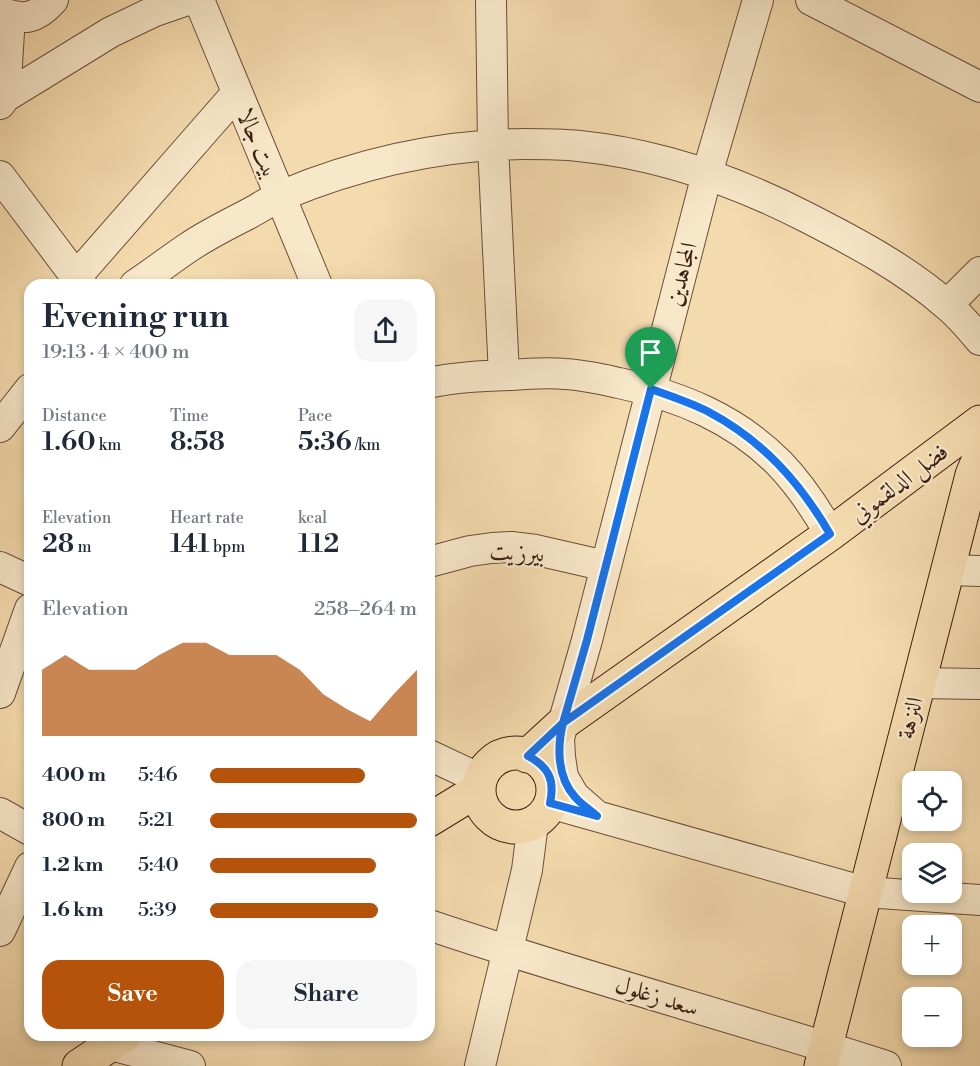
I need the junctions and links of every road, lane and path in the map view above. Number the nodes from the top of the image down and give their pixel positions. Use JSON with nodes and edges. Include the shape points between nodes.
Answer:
{"nodes":[{"id":1,"x":53,"y":0,"type":"edge"},
{"id":2,"x":187,"y":0,"type":"edge"},
{"id":3,"x":199,"y":0,"type":"edge"},
{"id":4,"x":491,"y":0,"type":"edge"},
{"id":5,"x":758,"y":0,"type":"edge"},
{"id":6,"x":812,"y":0,"type":"edge"},
{"id":7,"x":3,"y":8,"type":"edge"},
{"id":8,"x":980,"y":87,"type":"edge"},
{"id":9,"x":237,"y":93,"type":"junction"},
{"id":10,"x":2,"y":101,"type":"edge"},
{"id":11,"x":494,"y":144,"type":"junction"},
{"id":12,"x":707,"y":174,"type":"junction"},
{"id":13,"x":0,"y":176,"type":"edge"},
{"id":14,"x":281,"y":196,"type":"junction"},
{"id":15,"x":980,"y":272,"type":"edge"},
{"id":16,"x":77,"y":279,"type":"edge"},
{"id":17,"x":81,"y":279,"type":"edge"},
{"id":18,"x":144,"y":279,"type":"edge"},
{"id":19,"x":316,"y":279,"type":"edge"},
{"id":20,"x":947,"y":305,"type":"junction"},
{"id":21,"x":980,"y":340,"type":"edge"},
{"id":22,"x":504,"y":375,"type":"junction"},
{"id":23,"x":435,"y":383,"type":"edge"},
{"id":24,"x":651,"y":389,"type":"junction"},
{"id":25,"x":24,"y":397,"type":"edge"},
{"id":26,"x":980,"y":422,"type":"edge"},
{"id":27,"x":0,"y":427,"type":"edge"},
{"id":28,"x":935,"y":455,"type":"junction"},
{"id":29,"x":976,"y":466,"type":"edge"},
{"id":30,"x":830,"y":534,"type":"junction"},
{"id":31,"x":435,"y":558,"type":"edge"},
{"id":32,"x":606,"y":566,"type":"junction"},
{"id":33,"x":0,"y":567,"type":"edge"},
{"id":34,"x":964,"y":571,"type":"edge"},
{"id":35,"x":24,"y":578,"type":"edge"},
{"id":36,"x":24,"y":626,"type":"edge"},
{"id":37,"x":587,"y":640,"type":"junction"},
{"id":38,"x":918,"y":683,"type":"junction"},
{"id":39,"x":980,"y":684,"type":"edge"},
{"id":40,"x":612,"y":687,"type":"junction"},
{"id":41,"x":0,"y":693,"type":"edge"},
{"id":42,"x":563,"y":723,"type":"junction"},
{"id":43,"x":528,"y":756,"type":"junction"},
{"id":44,"x":435,"y":758,"type":"edge"},
{"id":45,"x":479,"y":784,"type":"junction"},
{"id":46,"x":0,"y":813,"type":"edge"},
{"id":47,"x":542,"y":813,"type":"junction"},
{"id":48,"x":435,"y":816,"type":"edge"},
{"id":49,"x":597,"y":816,"type":"junction"},
{"id":50,"x":24,"y":827,"type":"edge"},
{"id":51,"x":24,"y":880,"type":"edge"},
{"id":52,"x":865,"y":892,"type":"junction"},
{"id":53,"x":980,"y":900,"type":"edge"},
{"id":54,"x":435,"y":927,"type":"edge"},
{"id":55,"x":0,"y":931,"type":"edge"},
{"id":56,"x":508,"y":952,"type":"junction"},
{"id":57,"x":137,"y":1047,"type":"edge"},
{"id":58,"x":823,"y":1056,"type":"edge"},
{"id":59,"x":79,"y":1066,"type":"edge"},
{"id":60,"x":190,"y":1066,"type":"edge"},
{"id":61,"x":480,"y":1066,"type":"edge"},
{"id":62,"x":886,"y":1066,"type":"edge"}],
"edges":[{"from":1,"to":7,"type":"street","via":[[30,17],[18,18]]},
{"from":2,"to":10,"type":"street","via":[[111,32]]},
{"from":3,"to":9,"type":"street","name":"بيت جالا"},
{"from":4,"to":11,"type":"street"},
{"from":5,"to":12,"type":"street","name":"المجاهدين"},
{"from":6,"to":8,"type":"street"},
{"from":7,"to":10,"type":"street"},
{"from":9,"to":14,"type":"street","name":"بيت جالا"},
{"from":9,"to":17,"type":"street"},
{"from":11,"to":12,"type":"street","via":[[581,146],[640,156]]},
{"from":11,"to":14,"type":"street","via":[[393,159]]},
{"from":11,"to":22,"type":"street"},
{"from":12,"to":20,"type":"street","via":[[771,199],[831,230]]},
{"from":12,"to":24,"type":"street","name":"المجاهدين"},
{"from":13,"to":16,"type":"street"},
{"from":14,"to":18,"type":"street","via":[[199,241]]},
{"from":14,"to":19,"type":"street","name":"بيت جالا"},
{"from":15,"to":20,"type":"street"},
{"from":20,"to":21,"type":"street"},
{"from":22,"to":23,"type":"street"},
{"from":22,"to":24,"type":"street","via":[[591,376]]},
{"from":24,"to":30,"type":"street","via":[[706,411],[756,443],[798,485]]},
{"from":24,"to":32,"type":"street","name":"المجاهدين"},
{"from":25,"to":27,"type":"street"},
{"from":26,"to":28,"type":"main road","name":"فضل الدلقموني"},
{"from":28,"to":29,"type":"main road","via":[[960,453]]},
{"from":28,"to":30,"type":"main road","name":"فضل الدلقموني"},
{"from":29,"to":34,"type":"main road","name":"النزهة"},
{"from":30,"to":40,"type":"main road","name":"فضل الدلقموني"},
{"from":31,"to":32,"type":"street","name":"بيرزيت","via":[[512,547]]},
{"from":32,"to":37,"type":"street","name":"المجاهدين"},
{"from":33,"to":35,"type":"street"},
{"from":34,"to":38,"type":"main road","name":"النزهة"},
{"from":36,"to":41,"type":"street"},
{"from":37,"to":40,"type":"street","via":[[595,670]]},
{"from":37,"to":42,"type":"street","name":"المجاهدين"},
{"from":38,"to":39,"type":"street"},
{"from":38,"to":52,"type":"main road","name":"النزهة"},
{"from":40,"to":42,"type":"main road","name":"فضل الدلقموني"},
{"from":42,"to":43,"type":"main road","name":"فضل الدلقموني"},
{"from":42,"to":49,"type":"street","name":"المجاهدين","via":[[559,738],[563,777],[574,796]]},
{"from":43,"to":45,"type":"main road","via":[[505,755],[494,760]]},
{"from":43,"to":47,"type":"main road","via":[[546,769],[551,780],[552,792]]},
{"from":44,"to":45,"type":"street"},
{"from":45,"to":47,"type":"main road","via":[[480,802],[496,822],[521,827]]},
{"from":45,"to":48,"type":"main road"},
{"from":46,"to":50,"type":"street"},
{"from":47,"to":49,"type":"street"},
{"from":47,"to":56,"type":"street"},
{"from":49,"to":52,"type":"street"},
{"from":51,"to":55,"type":"street"},
{"from":52,"to":53,"type":"street"},
{"from":52,"to":58,"type":"main road","name":"النزهة"},
{"from":54,"to":56,"type":"street","name":"سعد زغلول"},
{"from":56,"to":58,"type":"street","name":"سعد زغلول"},
{"from":56,"to":61,"type":"street"},
{"from":57,"to":59,"type":"main road"},
{"from":57,"to":60,"type":"street"},
{"from":58,"to":62,"type":"street","name":"سعد زغلول"}]}
